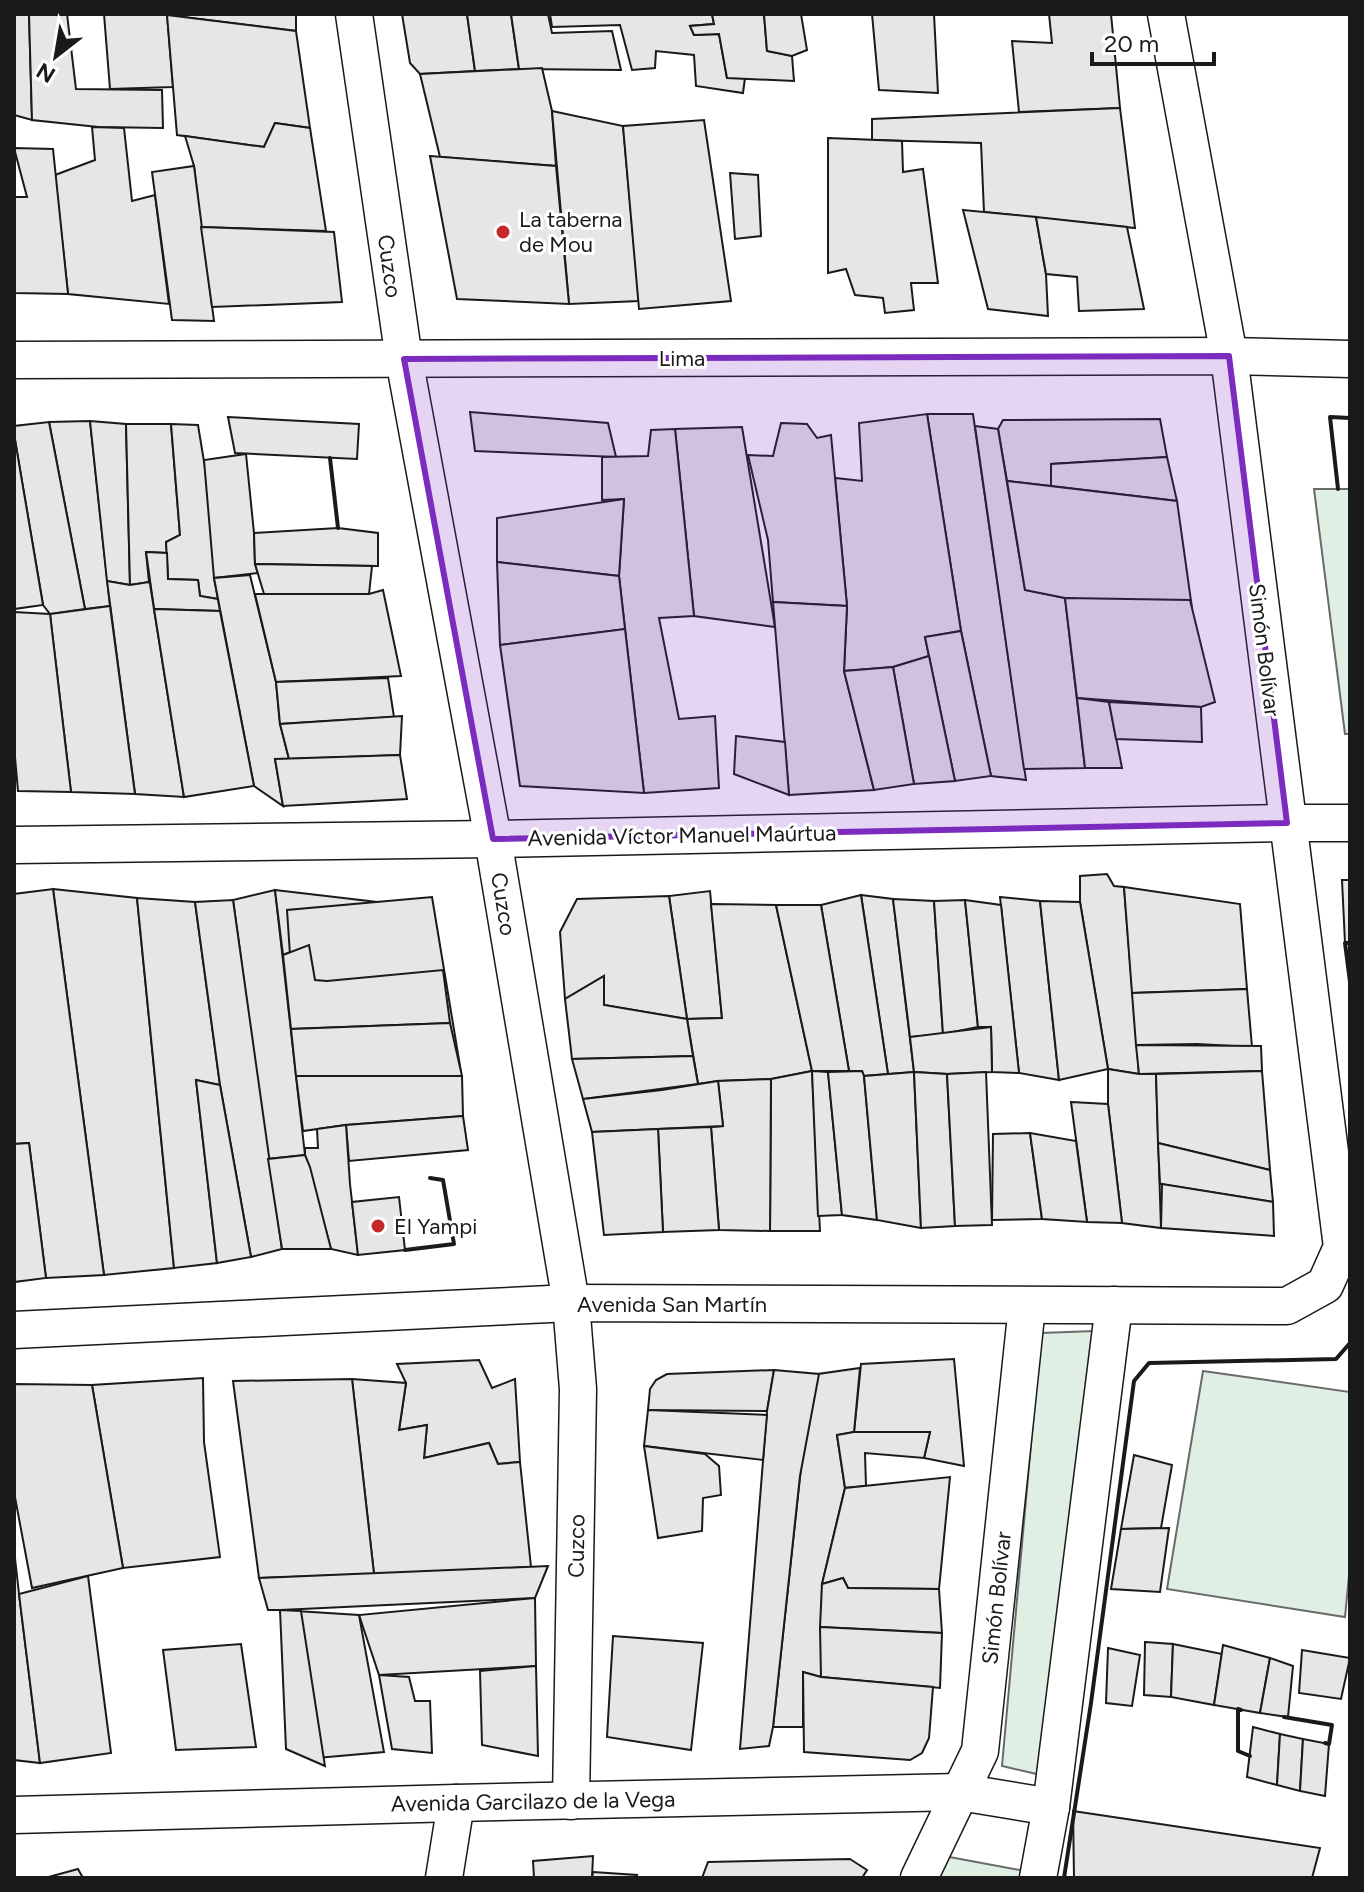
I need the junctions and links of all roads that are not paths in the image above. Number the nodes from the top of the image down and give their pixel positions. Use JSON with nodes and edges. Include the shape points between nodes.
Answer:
{"nodes":[{"id":1,"x":354,"y":14,"type":"edge"},
{"id":2,"x":1166,"y":14,"type":"edge"},
{"id":3,"x":1229,"y":356,"type":"junction"},
{"id":4,"x":404,"y":359,"type":"junction"},
{"id":5,"x":1350,"y":359,"type":"edge"},
{"id":6,"x":14,"y":360,"type":"edge"},
{"id":7,"x":1287,"y":823,"type":"junction"},
{"id":8,"x":1350,"y":823,"type":"edge"},
{"id":9,"x":493,"y":839,"type":"junction"},
{"id":10,"x":14,"y":845,"type":"edge"},
{"id":11,"x":1325,"y":1285,"type":"joint"},
{"id":12,"x":571,"y":1303,"type":"junction"},
{"id":13,"x":1114,"y":1305,"type":"junction"},
{"id":14,"x":1027,"y":1306,"type":"junction"},
{"id":15,"x":14,"y":1330,"type":"edge"},
{"id":16,"x":960,"y":1792,"type":"junction"},
{"id":17,"x":571,"y":1801,"type":"junction"},
{"id":18,"x":456,"y":1803,"type":"junction"},
{"id":19,"x":1051,"y":1807,"type":"junction"},
{"id":20,"x":14,"y":1815,"type":"edge"},
{"id":21,"x":444,"y":1878,"type":"edge"},
{"id":22,"x":919,"y":1878,"type":"edge"},
{"id":23,"x":1038,"y":1878,"type":"edge"}],
"edges":[{"from":1,"to":4,"type":"street","name":"Cuzco"},
{"from":2,"to":3,"type":"street","name":"Simón Bolívar"},
{"from":3,"to":4,"type":"street","name":"Lima"},
{"from":3,"to":5,"type":"street","name":"Lima"},
{"from":3,"to":7,"type":"street","name":"Simón Bolívar"},
{"from":4,"to":6,"type":"street","name":"Lima"},
{"from":4,"to":9,"type":"street","name":"Cuzco"},
{"from":7,"to":8,"type":"street","name":"Avenida Víctor Manuel Maúrtua"},
{"from":7,"to":9,"type":"street","name":"Avenida Víctor Manuel Maúrtua"},
{"from":7,"to":11,"type":"street","name":"Simón Bolívar","via":[[1342,1247]]},
{"from":9,"to":10,"type":"street","name":"Avenida Víctor Manuel Maúrtua"},
{"from":9,"to":12,"type":"street","name":"Cuzco"},
{"from":11,"to":13,"type":"street","name":"Avenida San Martín","via":[[1287,1306]]},
{"from":12,"to":14,"type":"street","name":"Avenida San Martín"},
{"from":12,"to":15,"type":"street","name":"Avenida San Martín"},
{"from":12,"to":17,"type":"street","name":"Cuzco","via":[[578,1389]]},
{"from":13,"to":14,"type":"street","name":"Avenida San Martín"},
{"from":13,"to":19,"type":"street"},
{"from":14,"to":16,"type":"street","name":"Simón Bolívar","via":[[980,1751]]},
{"from":16,"to":17,"type":"street","name":"Avenida Garcilazo de la Vega"},
{"from":16,"to":19,"type":"street","name":"Avenida Garcilazo de la Vega"},
{"from":16,"to":22,"type":"street","name":"Simón Bolívar"},
{"from":17,"to":18,"type":"street","name":"Avenida Garcilazo de la Vega"},
{"from":18,"to":20,"type":"street","name":"Avenida Garcilazo de la Vega"},
{"from":18,"to":21,"type":"street"},
{"from":19,"to":23,"type":"street"}]}
